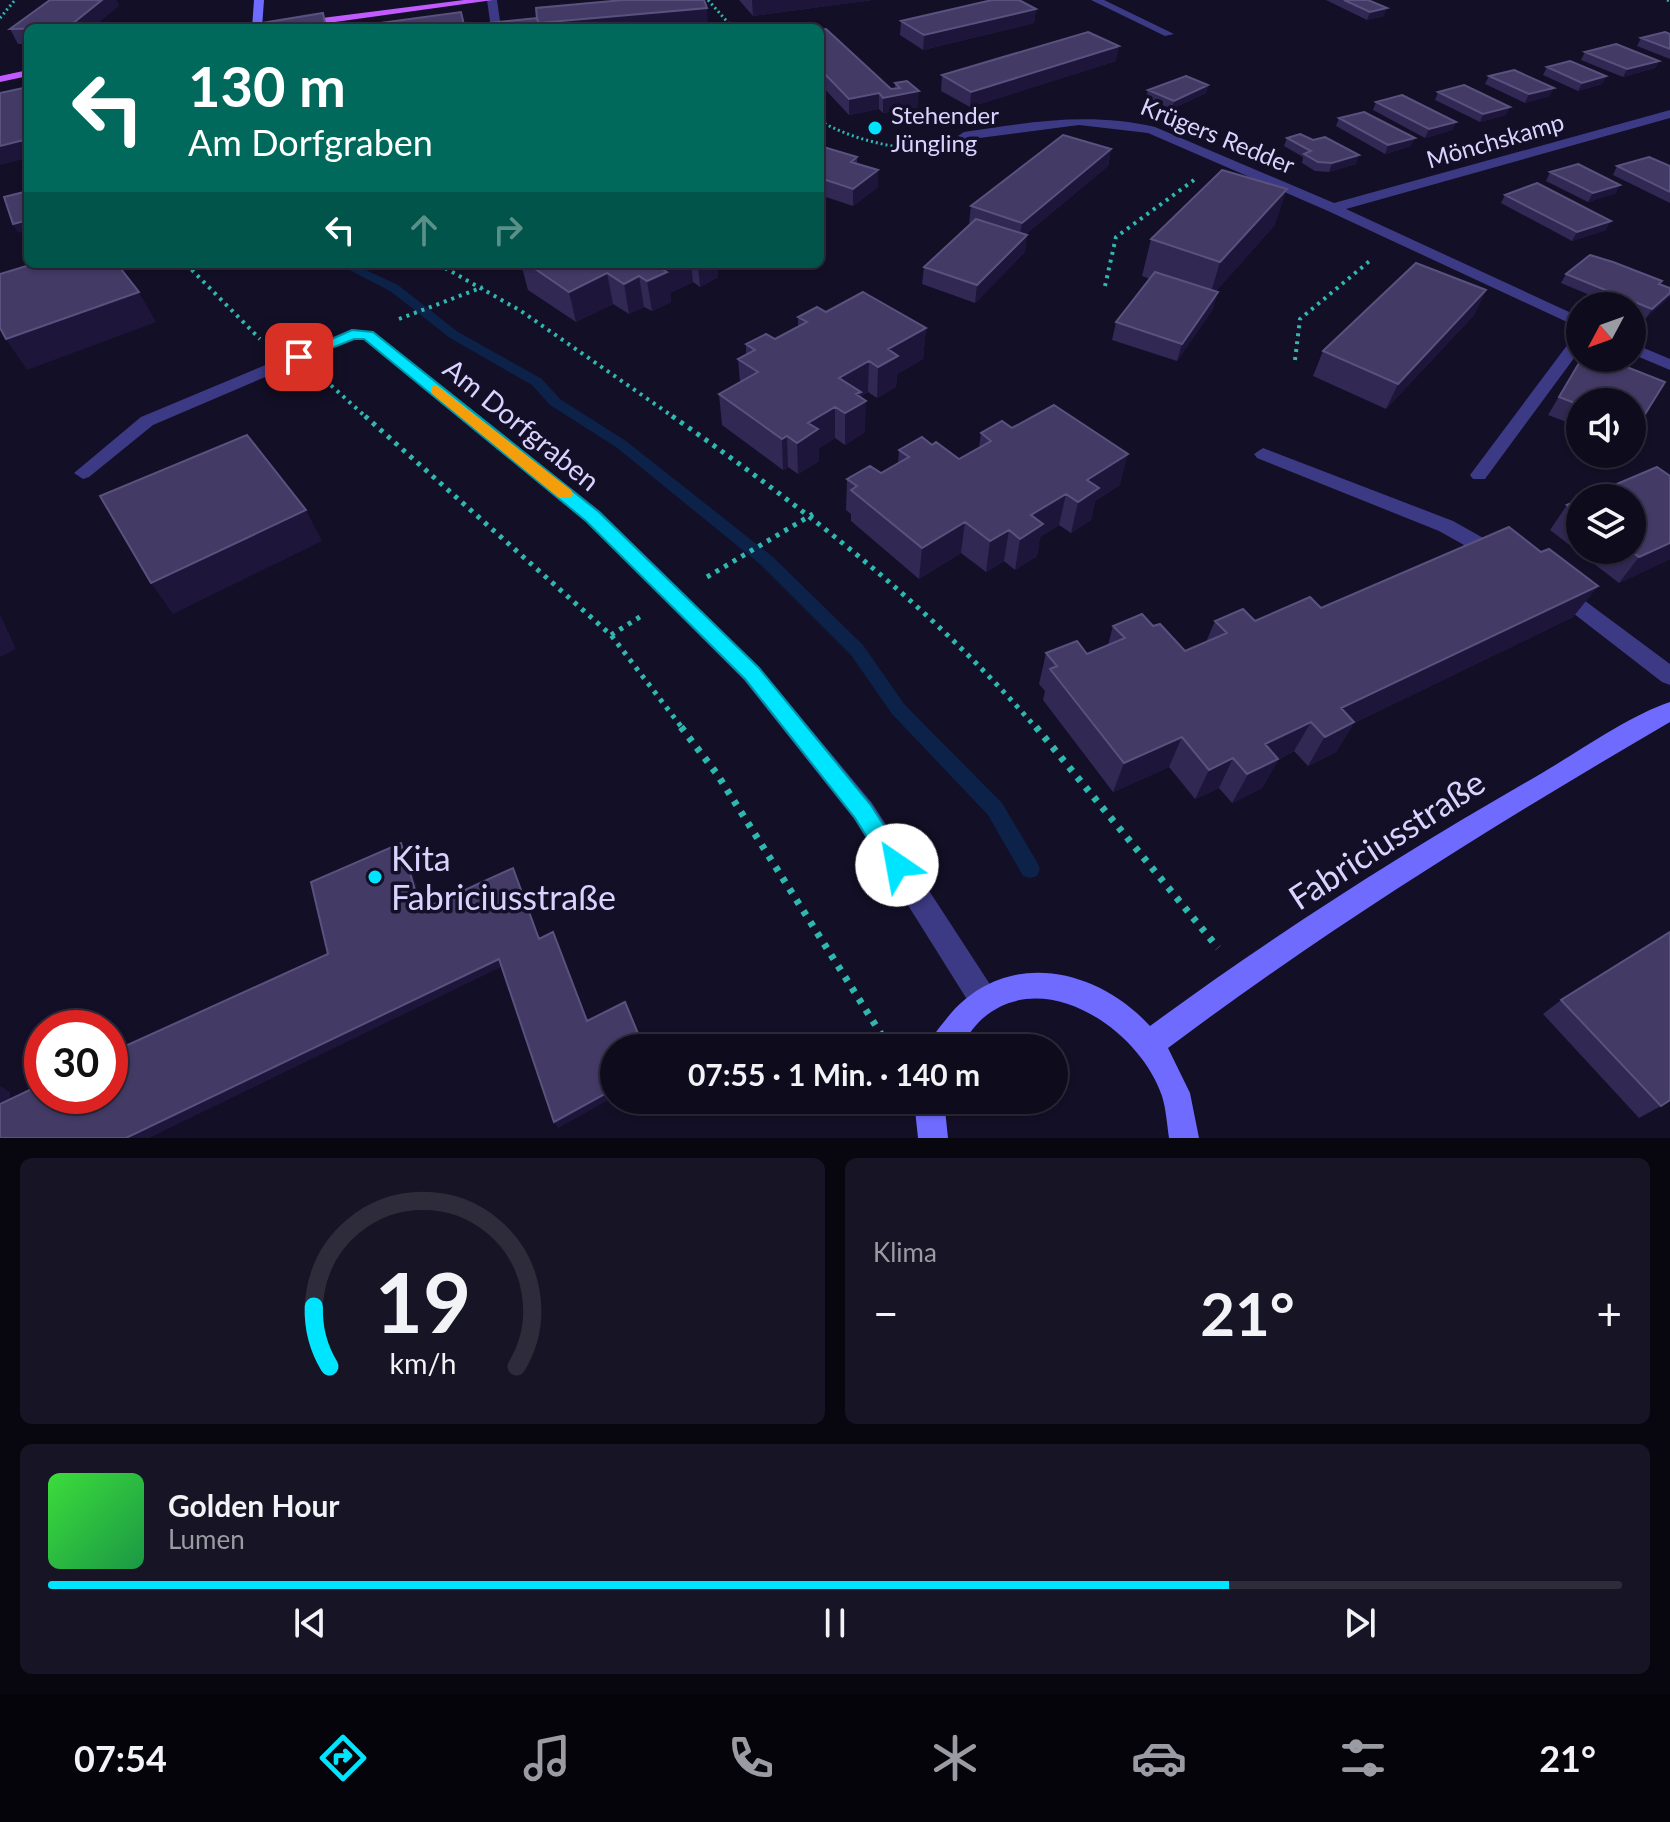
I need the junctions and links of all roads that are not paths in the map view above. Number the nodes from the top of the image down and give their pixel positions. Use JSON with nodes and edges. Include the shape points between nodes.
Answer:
{"nodes":[{"id":1,"x":259,"y":0,"type":"edge"},
{"id":2,"x":490,"y":0,"type":"edge"},
{"id":3,"x":1096,"y":0,"type":"edge"},
{"id":4,"x":257,"y":24,"type":"edge"},
{"id":5,"x":299,"y":24,"type":"edge"},
{"id":6,"x":495,"y":24,"type":"edge"},
{"id":7,"x":1169,"y":34,"type":"dead end"},
{"id":8,"x":24,"y":74,"type":"edge"},
{"id":9,"x":0,"y":79,"type":"edge"},
{"id":10,"x":1670,"y":114,"type":"edge"},
{"id":11,"x":964,"y":136,"type":"road end"},
{"id":12,"x":1333,"y":208,"type":"junction"},
{"id":13,"x":1566,"y":316,"type":"edge"},
{"id":14,"x":1646,"y":354,"type":"edge"},
{"id":15,"x":1566,"y":358,"type":"edge"},
{"id":16,"x":1670,"y":365,"type":"edge"},
{"id":17,"x":1263,"y":454,"type":"dead end"},
{"id":18,"x":83,"y":473,"type":"dead end"},
{"id":19,"x":1479,"y":475,"type":"dead end"},
{"id":20,"x":1515,"y":565,"type":"edge"},
{"id":21,"x":1539,"y":579,"type":"edge"},
{"id":22,"x":1670,"y":676,"type":"edge"},
{"id":23,"x":1670,"y":711,"type":"edge"},
{"id":24,"x":983,"y":999,"type":"junction"},
{"id":25,"x":949,"y":1034,"type":"edge"},
{"id":26,"x":1151,"y":1043,"type":"junction"},
{"id":27,"x":930,"y":1114,"type":"edge"},
{"id":28,"x":933,"y":1138,"type":"edge"},
{"id":29,"x":1184,"y":1138,"type":"edge"}],
"edges":[{"from":1,"to":4,"type":"street"},
{"from":2,"to":5,"type":"main road"},
{"from":2,"to":6,"type":"street"},
{"from":3,"to":7,"type":"street"},
{"from":8,"to":9,"type":"main road"},
{"from":10,"to":12,"type":"street","name":"Mönchskamp"},
{"from":11,"to":12,"type":"street","name":"Krügers Redder","via":[[1049,120],[1151,130]]},
{"from":12,"to":13,"type":"street","name":"Krügers Redder"},
{"from":14,"to":16,"type":"street"},
{"from":15,"to":19,"type":"street"},
{"from":17,"to":20,"type":"street","via":[[1446,526]]},
{"from":18,"to":24,"type":"street","name":"Am Dorfgraben","via":[[147,421],[352,334],[368,335],[593,516],[752,674],[863,811]]},
{"from":21,"to":22,"type":"street"},
{"from":23,"to":26,"type":"street","name":"Fabriciusstraße","via":[[1490,813],[1241,977]]},
{"from":24,"to":25,"type":"street"},
{"from":24,"to":26,"type":"street","via":[[1015,987],[1051,985],[1088,994],[1122,1014]]},
{"from":26,"to":29,"type":"street","via":[[1171,1077],[1184,1116]]},
{"from":27,"to":28,"type":"street"}]}
